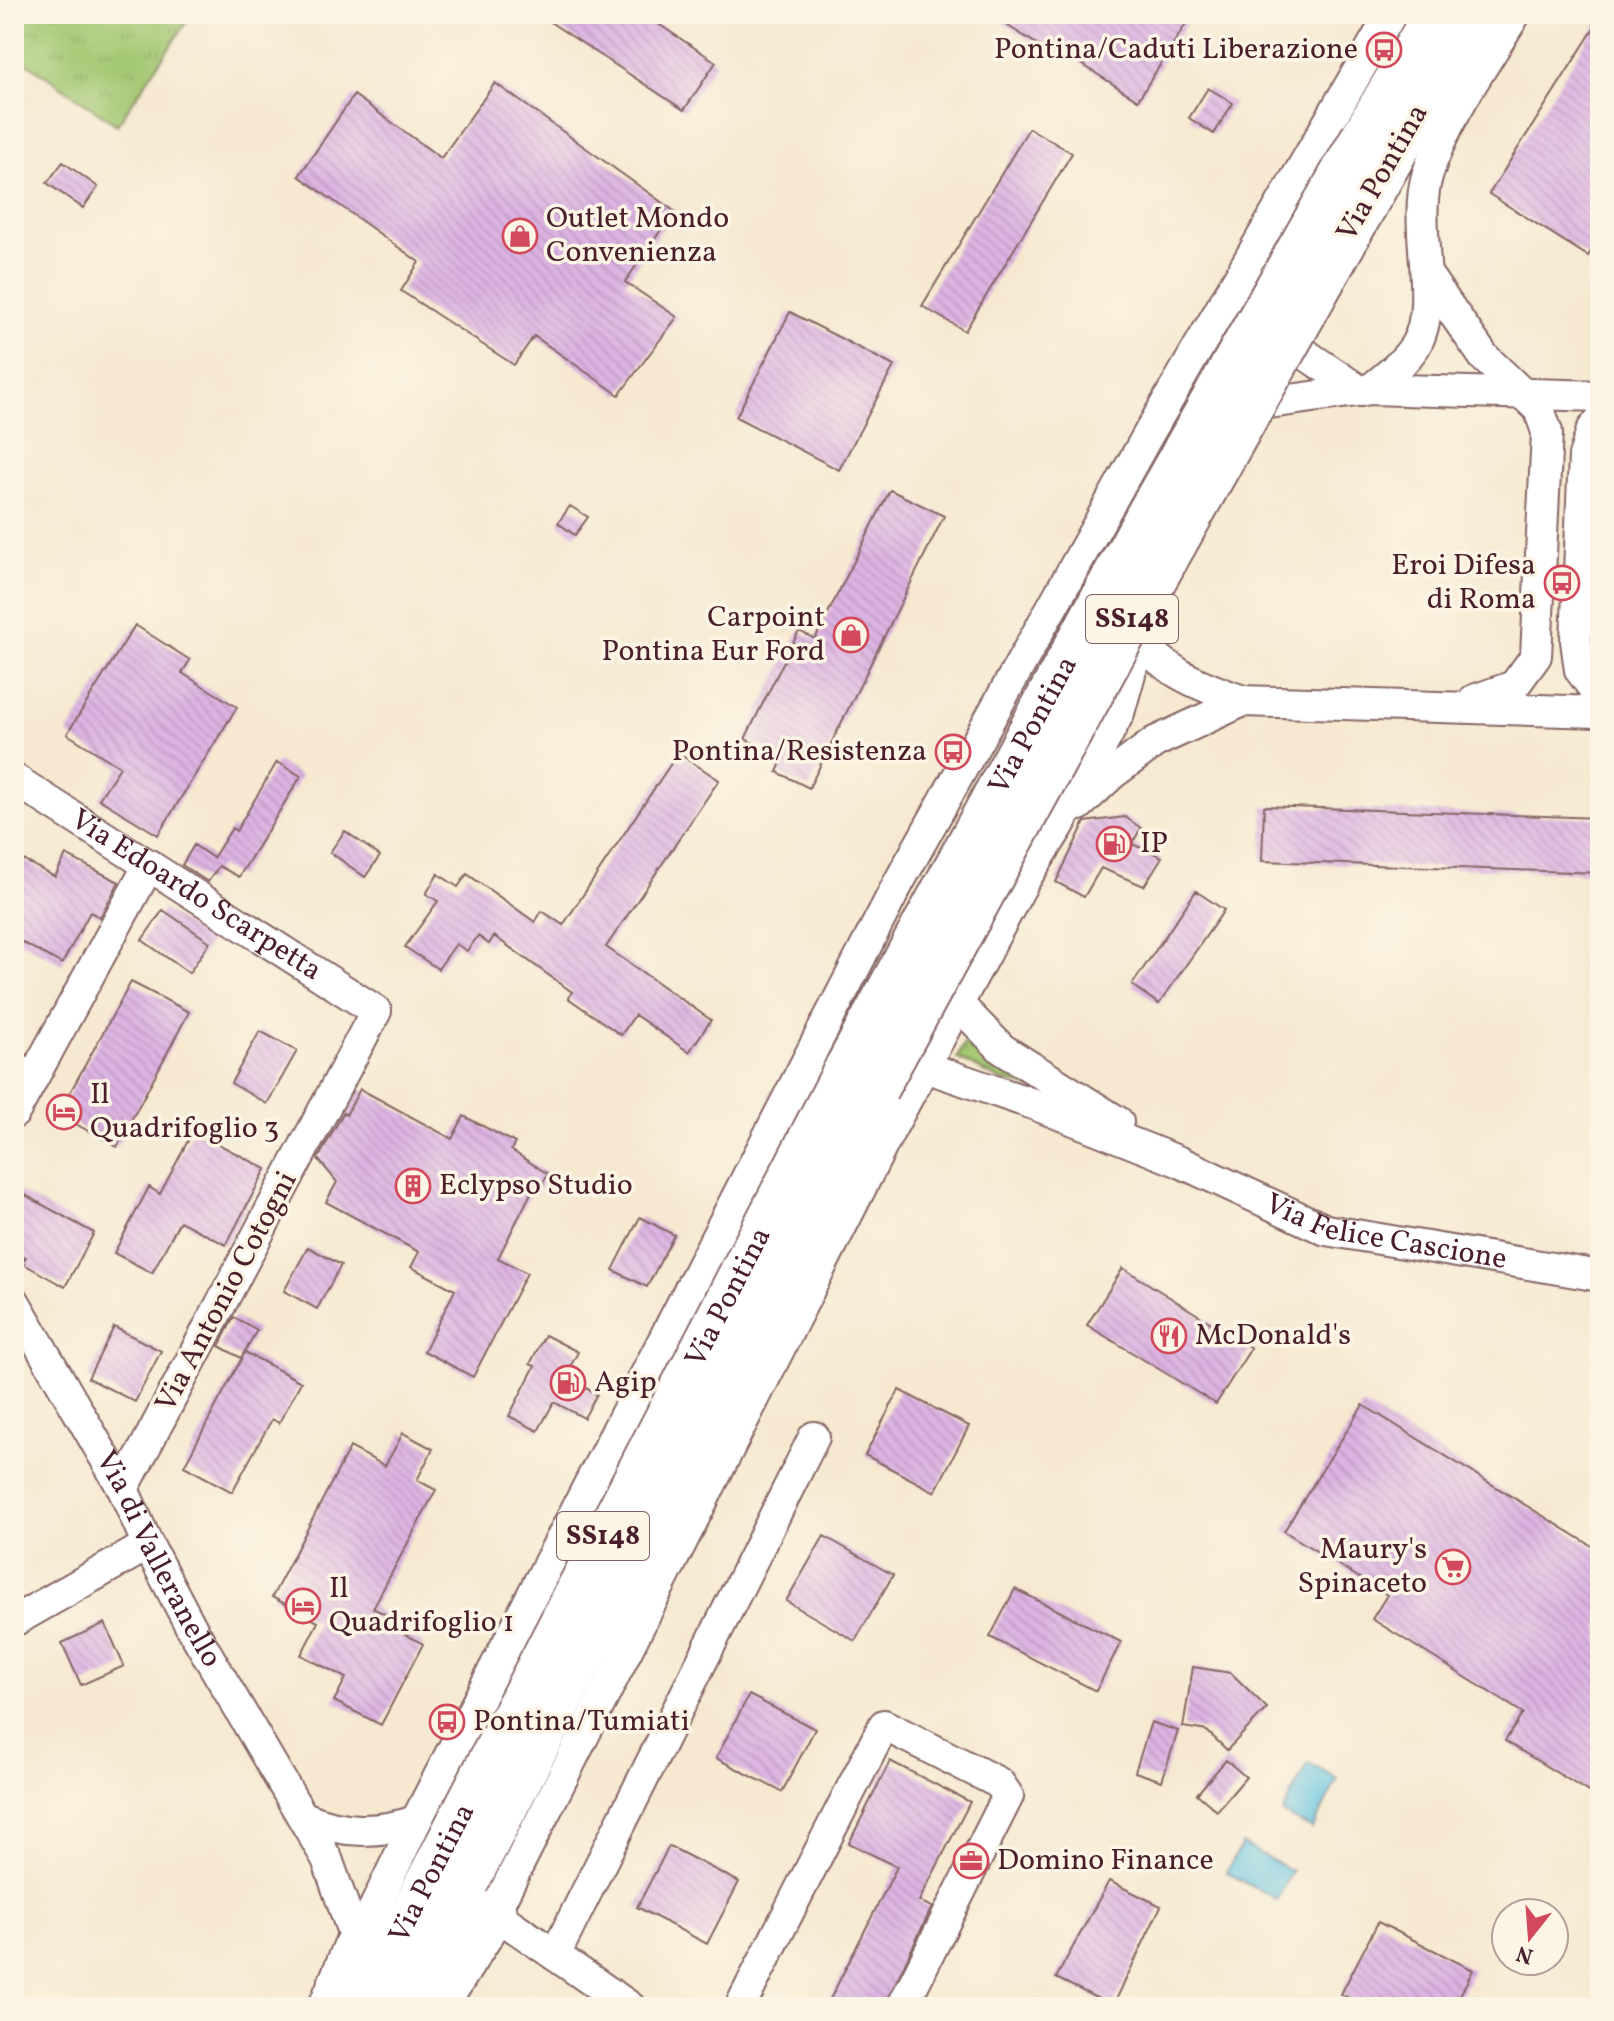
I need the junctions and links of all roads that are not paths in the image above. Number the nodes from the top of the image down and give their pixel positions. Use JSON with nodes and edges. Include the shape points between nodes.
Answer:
{"nodes":[{"id":1,"x":1391,"y":14,"type":"edge"},
{"id":2,"x":1436,"y":14,"type":"edge"},
{"id":3,"x":1475,"y":14,"type":"edge"},
{"id":4,"x":1515,"y":14,"type":"edge"},
{"id":5,"x":1379,"y":145,"type":"junction"},
{"id":6,"x":1257,"y":243,"type":"junction"},
{"id":7,"x":1427,"y":275,"type":"junction"},
{"id":8,"x":1366,"y":390,"type":"junction"},
{"id":9,"x":1521,"y":391,"type":"junction"},
{"id":10,"x":1600,"y":396,"type":"edge"},
{"id":11,"x":1600,"y":420,"type":"edge"},
{"id":12,"x":1149,"y":433,"type":"junction"},
{"id":13,"x":1085,"y":548,"type":"junction"},
{"id":14,"x":1051,"y":608,"type":"junction"},
{"id":15,"x":1122,"y":617,"type":"junction"},
{"id":16,"x":1600,"y":697,"type":"edge"},
{"id":17,"x":1243,"y":701,"type":"junction"},
{"id":18,"x":1448,"y":707,"type":"junction"},
{"id":19,"x":1600,"y":712,"type":"edge"},
{"id":20,"x":14,"y":779,"type":"edge"},
{"id":21,"x":1059,"y":826,"type":"junction"},
{"id":22,"x":149,"y":865,"type":"junction"},
{"id":23,"x":958,"y":1004,"type":"junction"},
{"id":24,"x":376,"y":1011,"type":"joint"},
{"id":25,"x":925,"y":1067,"type":"junction"},
{"id":26,"x":861,"y":1078,"type":"junction"},
{"id":27,"x":14,"y":1113,"type":"edge"},
{"id":28,"x":1180,"y":1162,"type":"junction"},
{"id":29,"x":1600,"y":1276,"type":"edge"},
{"id":30,"x":14,"y":1301,"type":"edge"},
{"id":31,"x":814,"y":1437,"type":"dead end"},
{"id":32,"x":123,"y":1489,"type":"junction"},
{"id":33,"x":148,"y":1545,"type":"junction"},
{"id":34,"x":14,"y":1621,"type":"edge"},
{"id":35,"x":304,"y":1817,"type":"junction"},
{"id":36,"x":416,"y":1821,"type":"junction"},
{"id":37,"x":494,"y":1913,"type":"junction"},
{"id":38,"x":357,"y":1944,"type":"junction"},
{"id":39,"x":555,"y":1955,"type":"junction"},
{"id":40,"x":331,"y":2007,"type":"edge"},
{"id":41,"x":364,"y":2007,"type":"edge"},
{"id":42,"x":402,"y":2007,"type":"edge"},
{"id":43,"x":434,"y":2007,"type":"edge"},
{"id":44,"x":630,"y":2007,"type":"edge"},
{"id":45,"x":740,"y":2007,"type":"edge"},
{"id":46,"x":902,"y":2007,"type":"edge"}],
"edges":[{"from":1,"to":6,"type":"street","name":"Via Pontina"},
{"from":2,"to":5,"type":"highway","name":"Via Pontina","number":"SS148"},
{"from":3,"to":5,"type":"highway","name":"Via Pontina","number":"SS148"},
{"from":4,"to":7,"type":"street","name":"Via Pontina","via":[[1445,133],[1428,174],[1421,229]]},
{"from":5,"to":26,"type":"highway","name":"Via Pontina","number":"SS148","bridge":true,"via":[[1104,669]]},
{"from":6,"to":8,"type":"street","via":[[1256,285],[1274,319],[1308,356]]},
{"from":6,"to":12,"type":"street","name":"Via Pontina"},
{"from":7,"to":8,"type":"street","name":"Via Pontina","via":[[1416,345]]},
{"from":7,"to":9,"type":"street","name":"Via Pontina","via":[[1473,344]]},
{"from":8,"to":9,"type":"street"},
{"from":8,"to":12,"type":"street","via":[[1239,407]]},
{"from":9,"to":10,"type":"street"},
{"from":9,"to":18,"type":"street","name":"Via Pontina","via":[[1539,409],[1547,432],[1536,656],[1524,677],[1504,692]]},
{"from":11,"to":16,"type":"street","via":[[1584,456],[1576,641],[1580,670]]},
{"from":12,"to":13,"type":"street","name":"Via Pontina"},
{"from":13,"to":14,"type":"street","name":"Via Pontina"},
{"from":13,"to":15,"type":"street","via":[[1092,575]]},
{"from":14,"to":15,"type":"street","via":[[1083,597]]},
{"from":14,"to":36,"type":"street","name":"Via Pontina","via":[[814,1043]]},
{"from":15,"to":17,"type":"street","via":[[1172,672]]},
{"from":15,"to":21,"type":"street","via":[[1133,663],[1124,702]]},
{"from":17,"to":18,"type":"street"},
{"from":17,"to":21,"type":"street","via":[[1155,742],[1112,774]]},
{"from":18,"to":19,"type":"street"},
{"from":20,"to":22,"type":"street","name":"Via Edoardo Scarpetta"},
{"from":21,"to":23,"type":"street"},
{"from":22,"to":24,"type":"street","name":"Via Edoardo Scarpetta"},
{"from":22,"to":27,"type":"street"},
{"from":23,"to":25,"type":"street"},
{"from":23,"to":28,"type":"street","name":"Via Felice Cascione","via":[[1010,1055]]},
{"from":24,"to":32,"type":"street","name":"Via Antonio Cotogni"},
{"from":25,"to":28,"type":"street","name":"Via Felice Cascione"},
{"from":25,"to":37,"type":"street"},
{"from":26,"to":41,"type":"highway","name":"Via Pontina","number":"SS148"},
{"from":26,"to":42,"type":"highway","name":"Via Pontina","number":"SS148"},
{"from":28,"to":29,"type":"street","name":"Via Felice Cascione","via":[[1337,1234]]},
{"from":30,"to":32,"type":"street","name":"Via di Valleranello"},
{"from":31,"to":39,"type":"street"},
{"from":32,"to":33,"type":"street","name":"Via di Valleranello"},
{"from":33,"to":34,"type":"street"},
{"from":33,"to":35,"type":"street","name":"Via di Valleranello"},
{"from":35,"to":36,"type":"street","via":[[356,1831]]},
{"from":35,"to":38,"type":"street","name":"Via di Valleranello","via":[[334,1874]]},
{"from":36,"to":38,"type":"street","name":"Via Pontina"},
{"from":37,"to":39,"type":"street"},
{"from":37,"to":43,"type":"highway"},
{"from":38,"to":40,"type":"highway"},
{"from":39,"to":44,"type":"street"},
{"from":45,"to":46,"type":"street","via":[[884,1725],[999,1783],[1008,1796]]}]}
